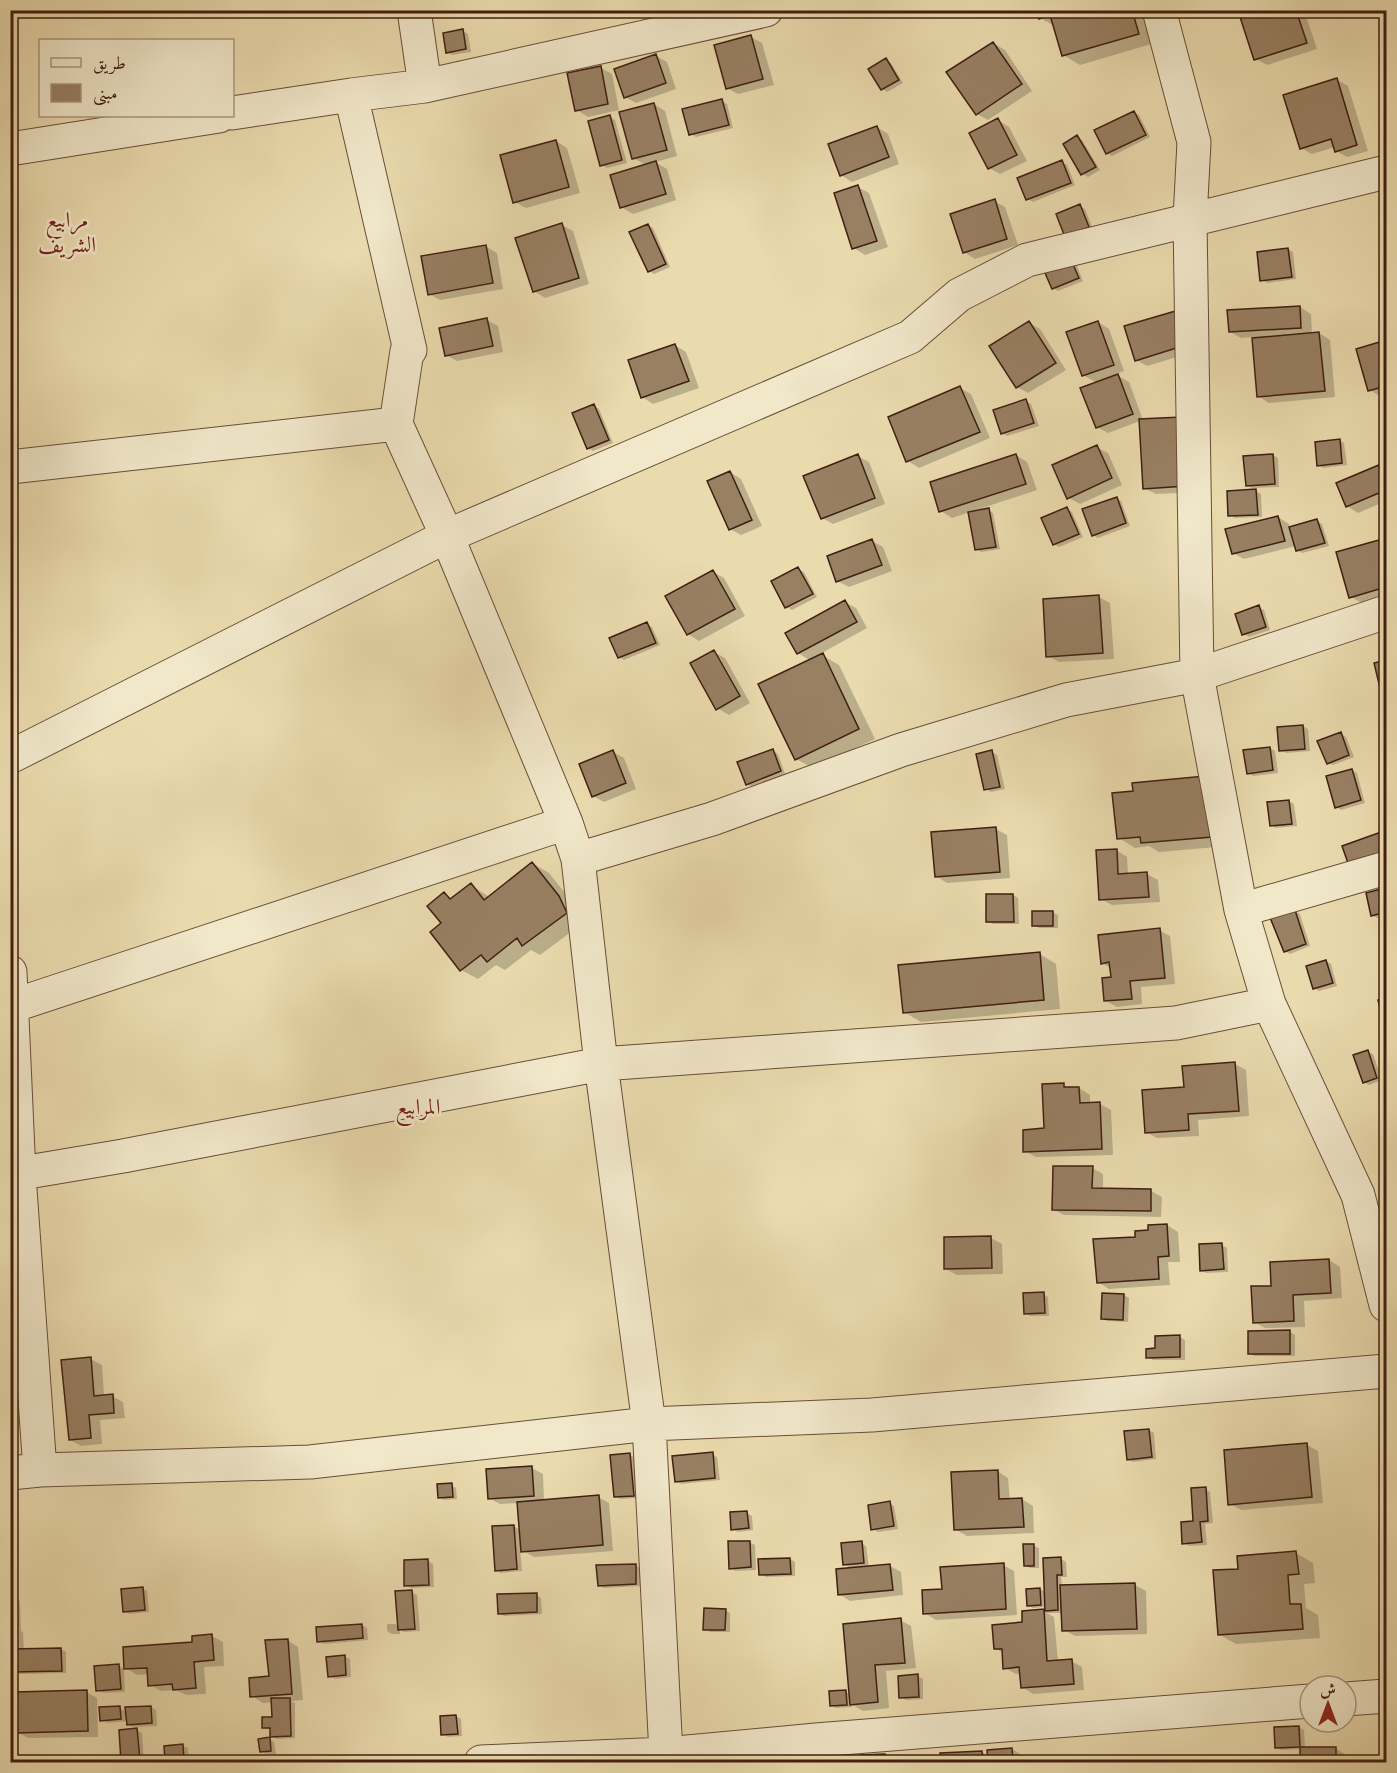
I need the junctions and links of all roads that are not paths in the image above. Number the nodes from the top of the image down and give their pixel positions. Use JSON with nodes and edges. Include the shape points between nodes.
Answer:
{"nodes":[{"id":1,"x":414,"y":10,"type":"edge"},
{"id":2,"x":766,"y":10,"type":"edge"},
{"id":3,"x":1159,"y":10,"type":"edge"},
{"id":4,"x":425,"y":86,"type":"junction"},
{"id":5,"x":351,"y":94,"type":"junction"},
{"id":6,"x":234,"y":113,"type":"edge"},
{"id":7,"x":212,"y":117,"type":"edge"},
{"id":8,"x":10,"y":148,"type":"edge"},
{"id":9,"x":1386,"y":172,"type":"edge"},
{"id":10,"x":1190,"y":219,"type":"junction"},
{"id":11,"x":396,"y":424,"type":"junction"},
{"id":12,"x":10,"y":467,"type":"edge"},
{"id":13,"x":447,"y":536,"type":"junction"},
{"id":14,"x":1386,"y":612,"type":"edge"},
{"id":15,"x":1197,"y":675,"type":"junction"},
{"id":16,"x":10,"y":757,"type":"edge"},
{"id":17,"x":566,"y":823,"type":"junction"},
{"id":18,"x":578,"y":859,"type":"junction"},
{"id":19,"x":1386,"y":868,"type":"edge"},
{"id":20,"x":1241,"y":910,"type":"junction"},
{"id":21,"x":10,"y":972,"type":"edge"},
{"id":22,"x":1269,"y":1004,"type":"junction"},
{"id":23,"x":12,"y":1006,"type":"junction"},
{"id":24,"x":601,"y":1064,"type":"junction"},
{"id":25,"x":15,"y":1175,"type":"edge"},
{"id":26,"x":1386,"y":1305,"type":"edge"},
{"id":27,"x":1386,"y":1371,"type":"edge"},
{"id":28,"x":649,"y":1424,"type":"junction"},
{"id":29,"x":25,"y":1472,"type":"edge"},
{"id":30,"x":1386,"y":1695,"type":"edge"},
{"id":31,"x":1358,"y":1698,"type":"edge"},
{"id":32,"x":1298,"y":1702,"type":"edge"},
{"id":33,"x":817,"y":1751,"type":"edge"},
{"id":34,"x":666,"y":1754,"type":"junction"},
{"id":35,"x":481,"y":1762,"type":"edge"}],
"edges":[{"from":1,"to":4,"type":"street"},
{"from":2,"to":4,"type":"street"},
{"from":3,"to":10,"type":"street","via":[[1194,142]]},
{"from":4,"to":5,"type":"street"},
{"from":5,"to":6,"type":"street"},
{"from":5,"to":11,"type":"street","via":[[410,350]]},
{"from":7,"to":8,"type":"street"},
{"from":9,"to":10,"type":"street"},
{"from":10,"to":13,"type":"street","via":[[1027,260],[959,294],[910,337]]},
{"from":10,"to":15,"type":"street"},
{"from":11,"to":12,"type":"street"},
{"from":11,"to":13,"type":"street"},
{"from":13,"to":16,"type":"street"},
{"from":13,"to":17,"type":"street"},
{"from":14,"to":15,"type":"street"},
{"from":15,"to":18,"type":"street","via":[[1066,700],[901,750],[712,819]]},
{"from":15,"to":20,"type":"street"},
{"from":17,"to":18,"type":"street"},
{"from":17,"to":23,"type":"street"},
{"from":18,"to":24,"type":"street"},
{"from":19,"to":20,"type":"street"},
{"from":20,"to":22,"type":"street"},
{"from":21,"to":23,"type":"street"},
{"from":22,"to":24,"type":"street","via":[[1176,1023]]},
{"from":22,"to":26,"type":"street","via":[[1358,1195]]},
{"from":23,"to":25,"type":"street"},
{"from":24,"to":25,"type":"street"},
{"from":24,"to":28,"type":"street"},
{"from":25,"to":29,"type":"street"},
{"from":27,"to":28,"type":"street","via":[[872,1415]]},
{"from":28,"to":29,"type":"street","via":[[310,1462]]},
{"from":28,"to":34,"type":"street"},
{"from":30,"to":31,"type":"street"},
{"from":32,"to":33,"type":"street"},
{"from":33,"to":34,"type":"street"},
{"from":34,"to":35,"type":"street"}]}
